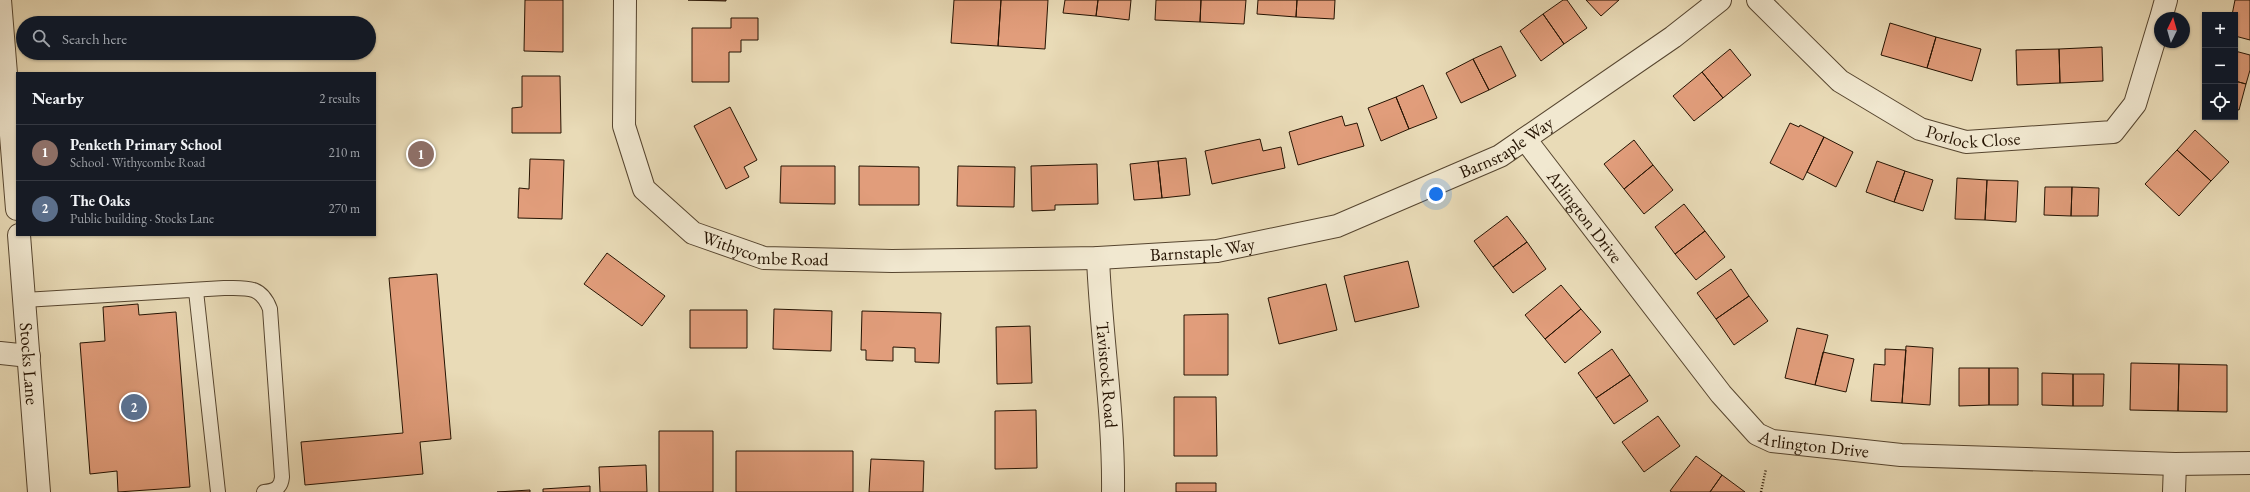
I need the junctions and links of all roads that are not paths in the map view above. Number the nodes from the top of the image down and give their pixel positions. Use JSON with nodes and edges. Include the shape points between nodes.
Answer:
{"nodes":[{"id":1,"x":0,"y":0,"type":"edge"},
{"id":2,"x":625,"y":0,"type":"edge"},
{"id":3,"x":1720,"y":0,"type":"edge"},
{"id":4,"x":1758,"y":0,"type":"edge"},
{"id":5,"x":2166,"y":0,"type":"edge"},
{"id":6,"x":2163,"y":12,"type":"edge"},
{"id":7,"x":2154,"y":42,"type":"edge"},
{"id":8,"x":1524,"y":139,"type":"junction"},
{"id":9,"x":16,"y":197,"type":"edge"},
{"id":10,"x":19,"y":236,"type":"edge"},
{"id":11,"x":1098,"y":258,"type":"junction"},
{"id":12,"x":196,"y":291,"type":"junction"},
{"id":13,"x":24,"y":300,"type":"junction"},
{"id":14,"x":0,"y":354,"type":"edge"},
{"id":15,"x":29,"y":356,"type":"junction"},
{"id":16,"x":2175,"y":464,"type":"junction"},
{"id":17,"x":2250,"y":464,"type":"edge"},
{"id":18,"x":39,"y":492,"type":"edge"},
{"id":19,"x":218,"y":492,"type":"edge"},
{"id":20,"x":264,"y":492,"type":"edge"},
{"id":21,"x":1113,"y":492,"type":"edge"},
{"id":22,"x":2174,"y":492,"type":"edge"}],
"edges":[{"from":1,"to":9,"type":"street"},
{"from":2,"to":11,"type":"street","name":"Withycombe Road","via":[[624,126],[644,189],[693,233],[764,258],[892,262]]},
{"from":3,"to":8,"type":"street","name":"Barnstaple Way","via":[[1673,37]]},
{"from":4,"to":7,"type":"street","name":"Porlock Close","via":[[1840,81],[1920,129],[1966,142],[2113,132],[2135,104]]},
{"from":5,"to":6,"type":"street"},
{"from":8,"to":11,"type":"street","name":"Barnstaple Way","via":[[1500,156],[1337,226],[1217,251]]},
{"from":8,"to":16,"type":"street","name":"Arlington Drive","via":[[1721,394],[1757,434],[1772,441],[1901,455]]},
{"from":10,"to":13,"type":"street","name":"Stocks Lane"},
{"from":11,"to":21,"type":"street","name":"Tavistock Road","via":[[1099,296],[1113,444]]},
{"from":12,"to":13,"type":"lane"},
{"from":12,"to":19,"type":"lane"},
{"from":12,"to":20,"type":"lane","via":[[224,288],[253,289],[266,299],[270,309],[282,477],[279,487],[274,491]]},
{"from":13,"to":15,"type":"street","name":"Stocks Lane"},
{"from":14,"to":15,"type":"street"},
{"from":15,"to":18,"type":"street","name":"Stocks Lane"},
{"from":16,"to":17,"type":"street","name":"Arlington Drive"},
{"from":16,"to":22,"type":"street"}]}
